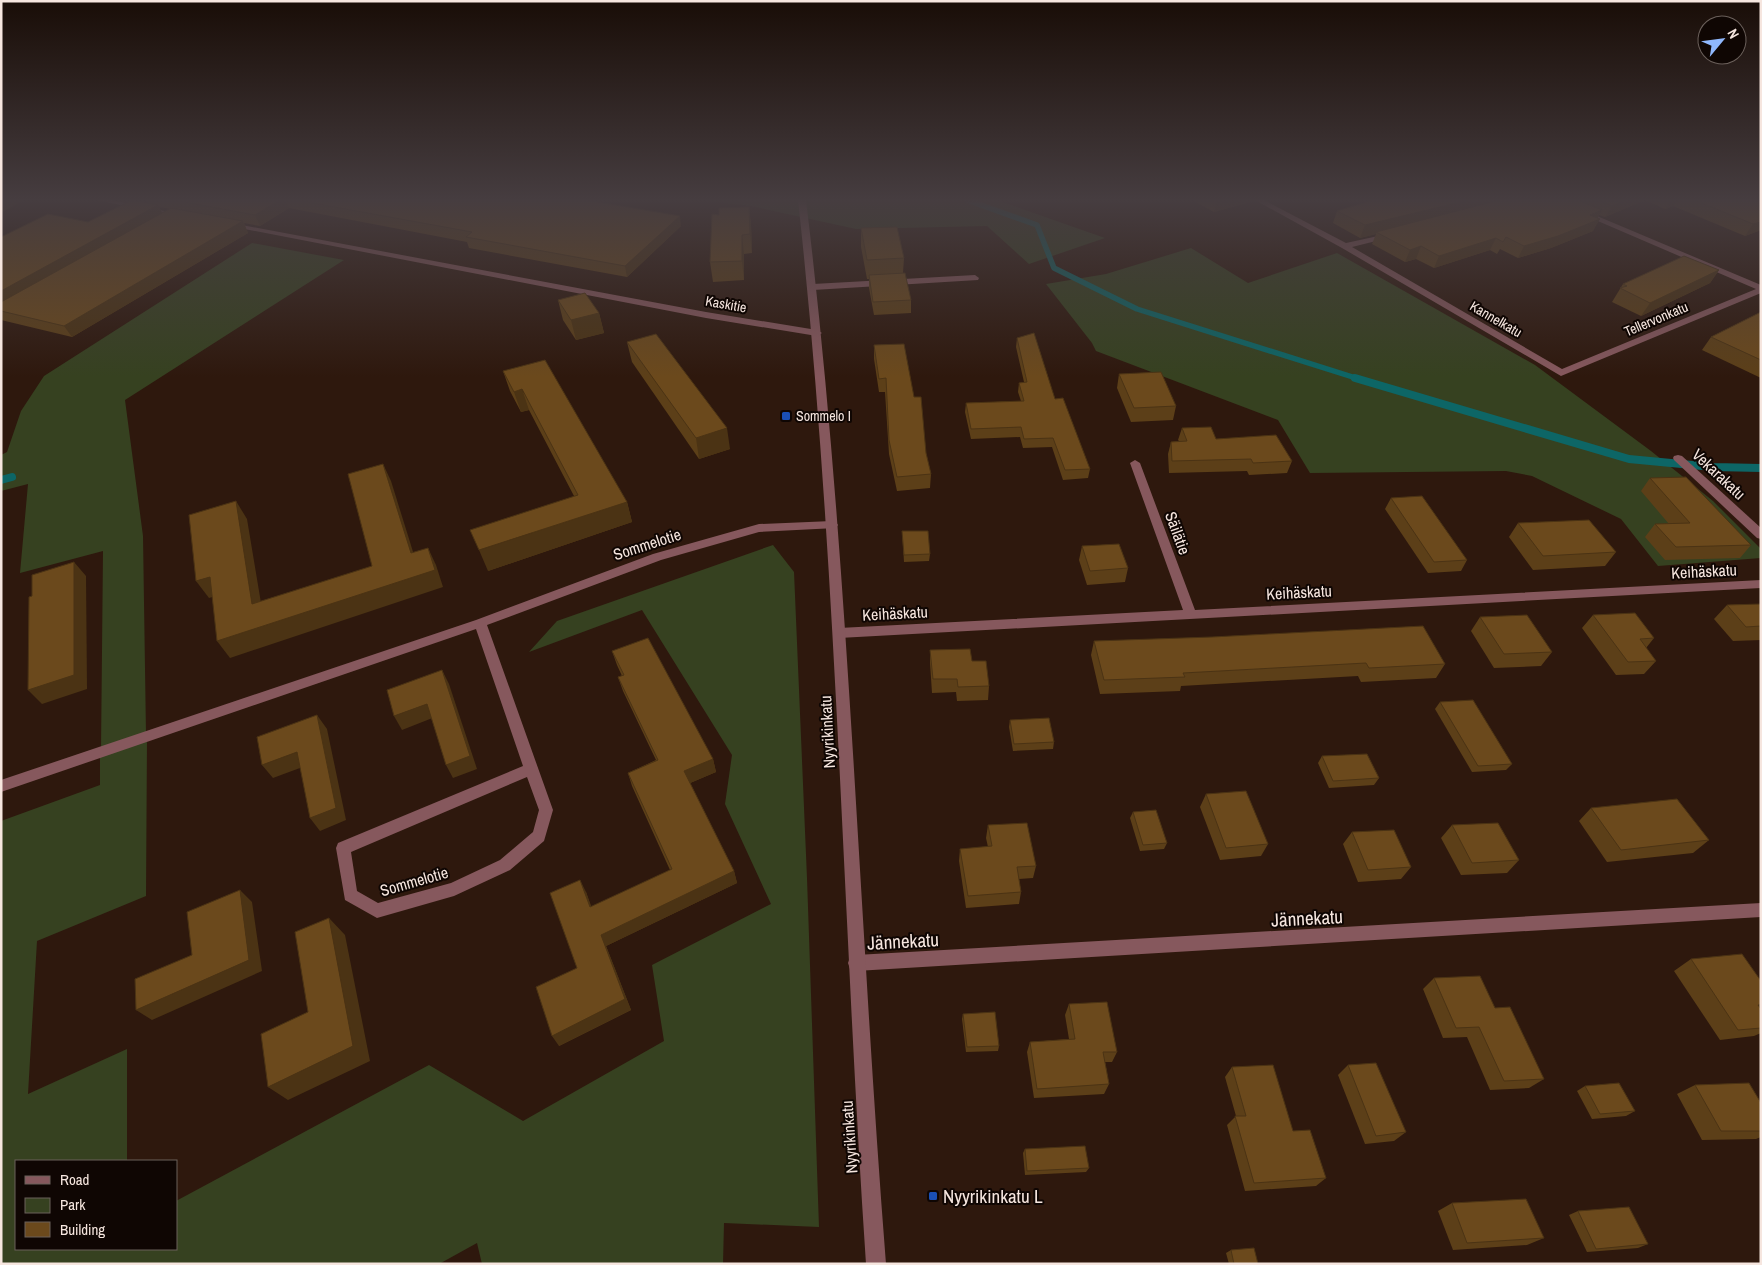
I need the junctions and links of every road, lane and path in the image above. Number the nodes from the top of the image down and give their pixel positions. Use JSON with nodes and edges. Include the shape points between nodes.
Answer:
{"nodes":[{"id":1,"x":412,"y":259,"type":"edge"},
{"id":2,"x":809,"y":259,"type":"edge"},
{"id":3,"x":1367,"y":259,"type":"edge"},
{"id":4,"x":1691,"y":259,"type":"edge"},
{"id":5,"x":975,"y":278,"type":"dead end"},
{"id":6,"x":813,"y":287,"type":"junction"},
{"id":7,"x":1761,"y":289,"type":"edge"},
{"id":8,"x":816,"y":333,"type":"junction"},
{"id":9,"x":1561,"y":373,"type":"joint"},
{"id":10,"x":1678,"y":458,"type":"dead end"},
{"id":11,"x":1135,"y":463,"type":"dead end"},
{"id":12,"x":832,"y":525,"type":"junction"},
{"id":13,"x":1761,"y":535,"type":"edge"},
{"id":14,"x":1761,"y":584,"type":"edge"},
{"id":15,"x":1191,"y":614,"type":"junction"},
{"id":16,"x":480,"y":623,"type":"junction"},
{"id":17,"x":839,"y":633,"type":"junction"},
{"id":18,"x":531,"y":769,"type":"junction"},
{"id":19,"x":1,"y":786,"type":"edge"},
{"id":20,"x":1761,"y":910,"type":"edge"},
{"id":21,"x":856,"y":963,"type":"junction"},
{"id":22,"x":876,"y":1264,"type":"edge"}],
"edges":[{"from":1,"to":8,"type":"street","name":"Kaskitie"},
{"from":2,"to":6,"type":"street","name":"Nyyrikinkatu"},
{"from":3,"to":9,"type":"street","name":"Kannelkatu"},
{"from":4,"to":7,"type":"street"},
{"from":5,"to":6,"type":"street"},
{"from":6,"to":8,"type":"street","name":"Nyyrikinkatu"},
{"from":7,"to":9,"type":"street","name":"Tellervonkatu"},
{"from":8,"to":12,"type":"street","name":"Nyyrikinkatu"},
{"from":10,"to":13,"type":"street","name":"Vekarakatu"},
{"from":11,"to":15,"type":"street","name":"Säilätie"},
{"from":12,"to":16,"type":"street","name":"Sommelotie","via":[[759,528],[657,557]]},
{"from":12,"to":17,"type":"street","name":"Nyyrikinkatu"},
{"from":14,"to":15,"type":"street","name":"Keihäskatu"},
{"from":15,"to":17,"type":"street","name":"Keihäskatu"},
{"from":16,"to":18,"type":"street","name":"Sommelotie"},
{"from":16,"to":19,"type":"street","name":"Sommelotie"},
{"from":17,"to":21,"type":"street","name":"Nyyrikinkatu"},
{"from":18,"to":18,"type":"street","name":"Sommelotie","via":[[343,848],[350,895],[377,910],[454,889],[505,865],[539,836],[542,827],[546,810]]},
{"from":20,"to":21,"type":"street","name":"Jännekatu"},
{"from":21,"to":22,"type":"street","name":"Nyyrikinkatu"}]}
